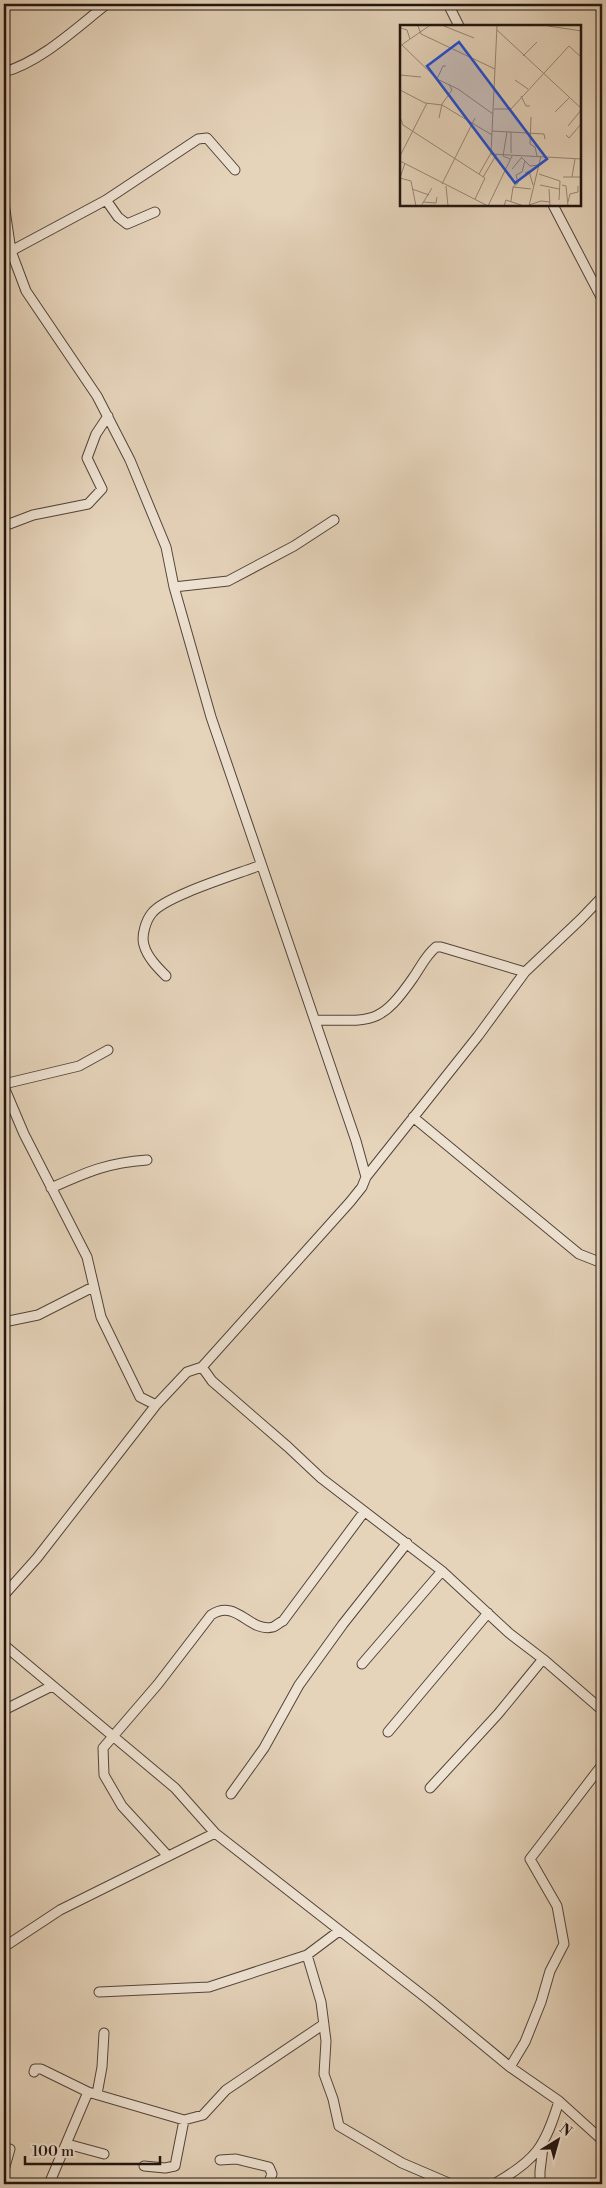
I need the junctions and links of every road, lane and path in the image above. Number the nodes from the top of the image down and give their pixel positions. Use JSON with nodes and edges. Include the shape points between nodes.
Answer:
{"nodes":[{"id":1,"x":107,"y":4,"type":"edge"},
{"id":2,"x":448,"y":4,"type":"edge"},
{"id":3,"x":458,"y":25,"type":"edge"},
{"id":4,"x":4,"y":72,"type":"edge"},
{"id":5,"x":235,"y":170,"type":"dead end"},
{"id":6,"x":106,"y":200,"type":"junction"},
{"id":7,"x":4,"y":203,"type":"edge"},
{"id":8,"x":554,"y":206,"type":"edge"},
{"id":9,"x":155,"y":212,"type":"dead end"},
{"id":10,"x":11,"y":251,"type":"junction"},
{"id":11,"x":602,"y":299,"type":"edge"},
{"id":12,"x":108,"y":416,"type":"junction"},
{"id":13,"x":334,"y":520,"type":"dead end"},
{"id":14,"x":4,"y":526,"type":"edge"},
{"id":15,"x":174,"y":587,"type":"junction"},
{"id":16,"x":261,"y":865,"type":"junction"},
{"id":17,"x":602,"y":897,"type":"edge"},
{"id":18,"x":525,"y":972,"type":"junction"},
{"id":19,"x":166,"y":976,"type":"dead end"},
{"id":20,"x":315,"y":1020,"type":"junction"},
{"id":21,"x":108,"y":1050,"type":"dead end"},
{"id":22,"x":4,"y":1086,"type":"edge"},
{"id":23,"x":413,"y":1117,"type":"junction"},
{"id":24,"x":147,"y":1160,"type":"dead end"},
{"id":25,"x":366,"y":1177,"type":"junction"},
{"id":26,"x":51,"y":1188,"type":"junction"},
{"id":27,"x":602,"y":1263,"type":"edge"},
{"id":28,"x":93,"y":1287,"type":"junction"},
{"id":29,"x":4,"y":1322,"type":"edge"},
{"id":30,"x":202,"y":1367,"type":"junction"},
{"id":31,"x":156,"y":1405,"type":"junction"},
{"id":32,"x":364,"y":1512,"type":"junction"},
{"id":33,"x":407,"y":1543,"type":"junction"},
{"id":34,"x":442,"y":1571,"type":"junction"},
{"id":35,"x":4,"y":1595,"type":"edge"},
{"id":36,"x":488,"y":1614,"type":"junction"},
{"id":37,"x":4,"y":1645,"type":"edge"},
{"id":38,"x":543,"y":1659,"type":"junction"},
{"id":39,"x":362,"y":1664,"type":"dead end"},
{"id":40,"x":52,"y":1686,"type":"junction"},
{"id":41,"x":4,"y":1710,"type":"edge"},
{"id":42,"x":602,"y":1710,"type":"edge"},
{"id":43,"x":388,"y":1732,"type":"dead end"},
{"id":44,"x":113,"y":1737,"type":"junction"},
{"id":45,"x":602,"y":1765,"type":"edge"},
{"id":46,"x":430,"y":1788,"type":"dead end"},
{"id":47,"x":231,"y":1794,"type":"dead end"},
{"id":48,"x":215,"y":1833,"type":"junction"},
{"id":49,"x":167,"y":1855,"type":"junction"},
{"id":50,"x":339,"y":1930,"type":"junction"},
{"id":51,"x":4,"y":1947,"type":"edge"},
{"id":52,"x":307,"y":1955,"type":"junction"},
{"id":53,"x":99,"y":1992,"type":"dead end"},
{"id":54,"x":324,"y":2024,"type":"junction"},
{"id":55,"x":104,"y":2033,"type":"dead end"},
{"id":56,"x":510,"y":2067,"type":"junction"},
{"id":57,"x":34,"y":2072,"type":"dead end"},
{"id":58,"x":92,"y":2093,"type":"junction"},
{"id":59,"x":558,"y":2101,"type":"junction"},
{"id":60,"x":184,"y":2120,"type":"junction"},
{"id":61,"x":602,"y":2140,"type":"edge"},
{"id":62,"x":544,"y":2142,"type":"junction"},
{"id":63,"x":67,"y":2144,"type":"junction"},
{"id":64,"x":10,"y":2149,"type":"dead end"},
{"id":65,"x":104,"y":2154,"type":"dead end"},
{"id":66,"x":220,"y":2160,"type":"dead end"},
{"id":67,"x":144,"y":2166,"type":"dead end"},
{"id":68,"x":4,"y":2170,"type":"edge"},
{"id":69,"x":49,"y":2184,"type":"edge"},
{"id":70,"x":268,"y":2184,"type":"edge"},
{"id":71,"x":451,"y":2184,"type":"edge"},
{"id":72,"x":494,"y":2184,"type":"edge"},
{"id":73,"x":540,"y":2184,"type":"edge"}],
"edges":[{"from":1,"to":4,"type":"street","via":[[44,52],[24,65]]},
{"from":2,"to":3,"type":"street"},
{"from":5,"to":6,"type":"street","via":[[207,138],[198,140]]},
{"from":6,"to":9,"type":"street","via":[[127,224]]},
{"from":6,"to":10,"type":"street"},
{"from":7,"to":10,"type":"street"},
{"from":8,"to":11,"type":"street"},
{"from":10,"to":12,"type":"street","via":[[26,291]]},
{"from":12,"to":14,"type":"street","via":[[96,434],[87,458],[102,489],[88,504],[34,515]]},
{"from":12,"to":15,"type":"street","via":[[166,547]]},
{"from":13,"to":15,"type":"street","via":[[294,546],[228,581]]},
{"from":15,"to":16,"type":"street","via":[[211,717]]},
{"from":16,"to":19,"type":"street","via":[[166,901],[152,913],[145,927],[144,945]]},
{"from":16,"to":20,"type":"street"},
{"from":17,"to":18,"type":"street"},
{"from":18,"to":20,"type":"street","via":[[436,947],[386,1012],[365,1020]]},
{"from":18,"to":23,"type":"street"},
{"from":20,"to":25,"type":"street"},
{"from":21,"to":22,"type":"street","via":[[80,1066]]},
{"from":22,"to":26,"type":"street"},
{"from":23,"to":25,"type":"street"},
{"from":23,"to":27,"type":"street","via":[[579,1254]]},
{"from":24,"to":26,"type":"street","via":[[92,1169]]},
{"from":25,"to":30,"type":"street","via":[[350,1202]]},
{"from":26,"to":28,"type":"street","via":[[87,1258]]},
{"from":28,"to":29,"type":"street","via":[[38,1315]]},
{"from":28,"to":31,"type":"street","via":[[101,1317],[140,1397]]},
{"from":30,"to":31,"type":"street","via":[[187,1372]]},
{"from":30,"to":32,"type":"street","via":[[212,1381]]},
{"from":31,"to":35,"type":"street"},
{"from":32,"to":33,"type":"street"},
{"from":32,"to":44,"type":"street","via":[[283,1621],[272,1627],[258,1626],[232,1611],[219,1610],[211,1615]]},
{"from":33,"to":34,"type":"street"},
{"from":33,"to":47,"type":"street","via":[[342,1624],[299,1685],[264,1748]]},
{"from":34,"to":36,"type":"street"},
{"from":34,"to":39,"type":"street"},
{"from":36,"to":38,"type":"street"},
{"from":36,"to":43,"type":"street"},
{"from":37,"to":40,"type":"street"},
{"from":38,"to":42,"type":"street"},
{"from":38,"to":46,"type":"street"},
{"from":40,"to":41,"type":"street"},
{"from":40,"to":44,"type":"street"},
{"from":44,"to":48,"type":"street","via":[[174,1788]]},
{"from":44,"to":49,"type":"street","via":[[103,1748],[104,1775],[122,1806]]},
{"from":45,"to":56,"type":"street","via":[[530,1859],[557,1906],[564,1944],[550,1971],[525,2042]]},
{"from":48,"to":49,"type":"street"},
{"from":48,"to":50,"type":"street"},
{"from":49,"to":51,"type":"street","via":[[60,1910]]},
{"from":50,"to":52,"type":"street"},
{"from":50,"to":56,"type":"street"},
{"from":52,"to":53,"type":"street","via":[[209,1986]]},
{"from":52,"to":54,"type":"street"},
{"from":54,"to":60,"type":"street","via":[[226,2090],[203,2115]]},
{"from":54,"to":71,"type":"street","via":[[324,2074],[339,2126],[402,2163]]},
{"from":55,"to":58,"type":"street","via":[[102,2067]]},
{"from":56,"to":59,"type":"street"},
{"from":57,"to":58,"type":"street","via":[[41,2068]]},
{"from":58,"to":60,"type":"street"},
{"from":58,"to":63,"type":"street"},
{"from":59,"to":61,"type":"street"},
{"from":59,"to":62,"type":"street"},
{"from":60,"to":67,"type":"street","via":[[176,2166]]},
{"from":62,"to":72,"type":"street","via":[[531,2160]]},
{"from":62,"to":73,"type":"street"},
{"from":63,"to":65,"type":"street"},
{"from":63,"to":69,"type":"street"},
{"from":64,"to":68,"type":"street"},
{"from":66,"to":70,"type":"street","via":[[236,2159],[269,2167],[272,2174]]}]}
